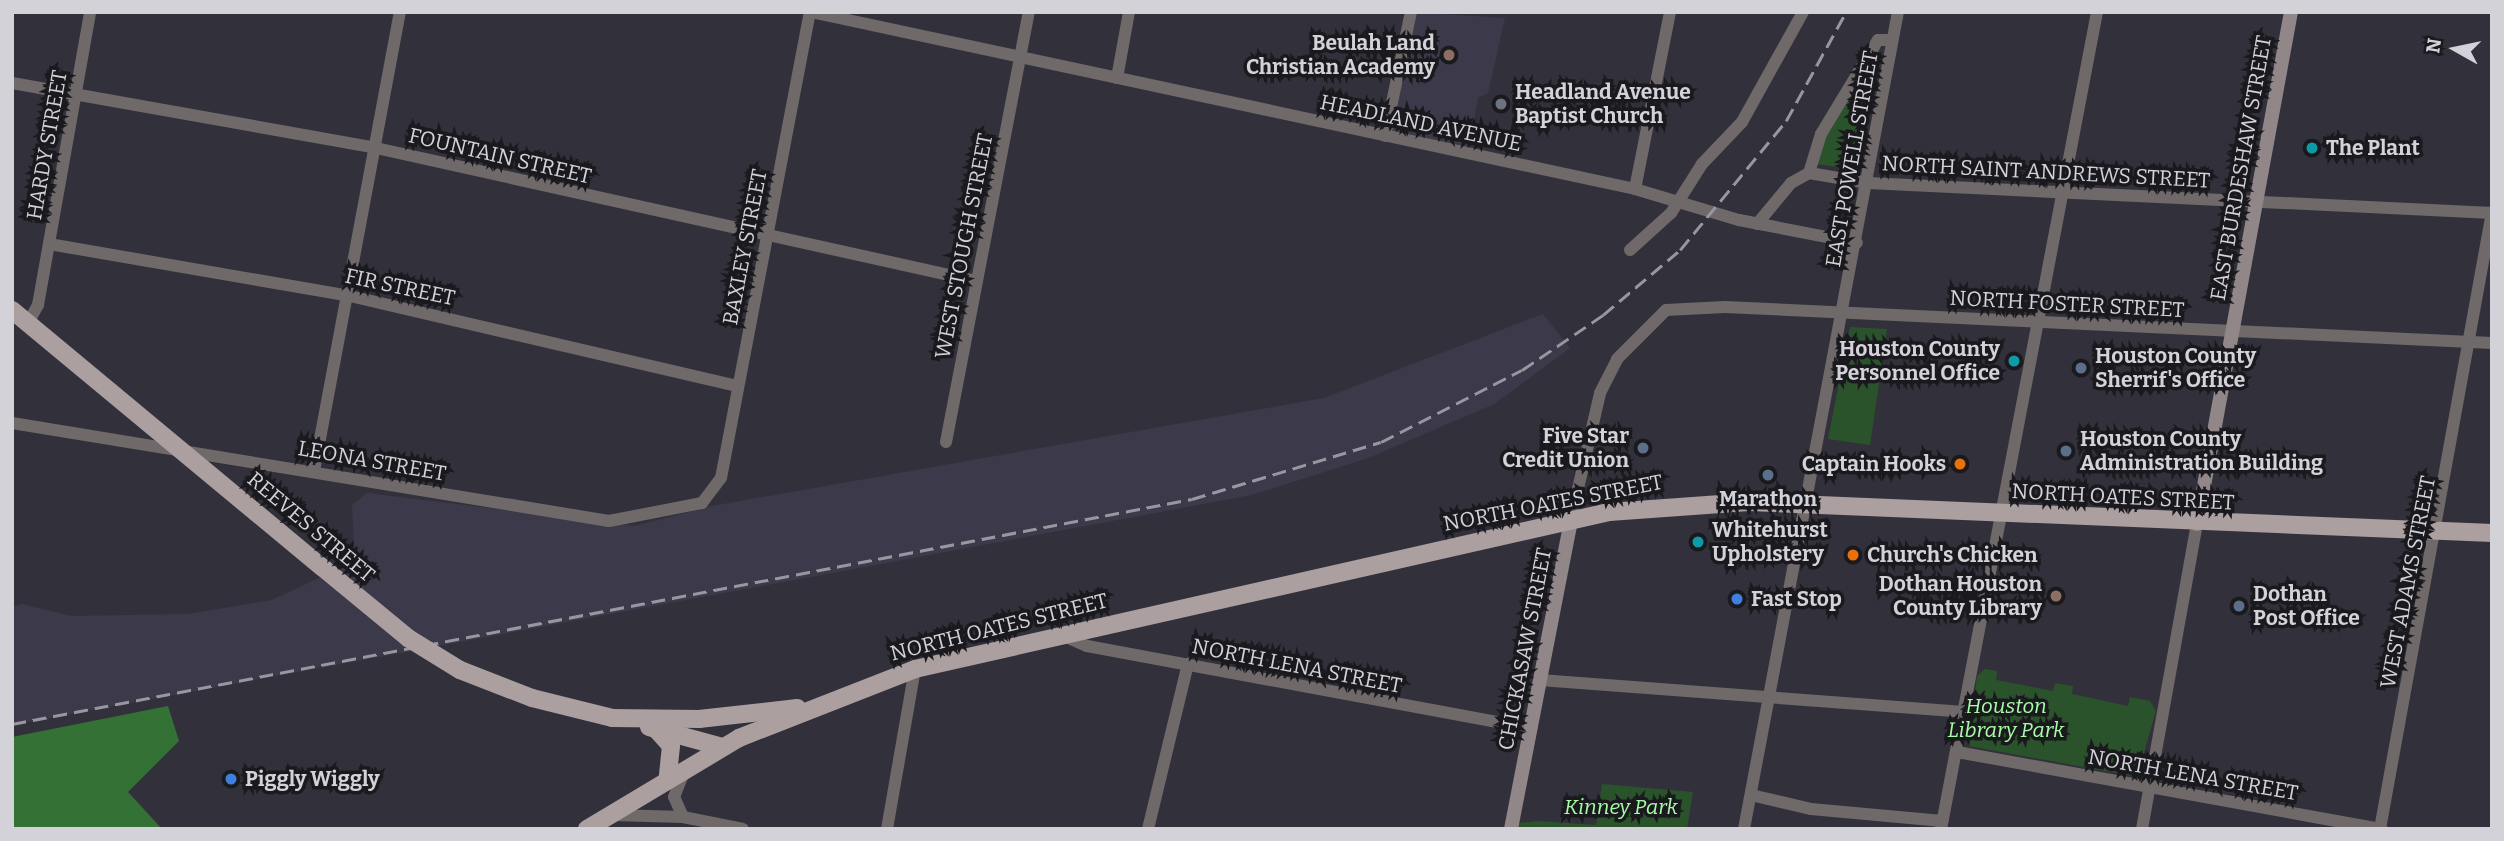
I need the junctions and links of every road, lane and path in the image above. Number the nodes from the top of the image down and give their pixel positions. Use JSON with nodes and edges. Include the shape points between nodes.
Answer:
{"nodes":[{"id":1,"x":90,"y":12,"type":"edge"},
{"id":2,"x":400,"y":12,"type":"edge"},
{"id":3,"x":811,"y":12,"type":"edge"},
{"id":4,"x":1029,"y":12,"type":"edge"},
{"id":5,"x":1129,"y":12,"type":"edge"},
{"id":6,"x":1411,"y":12,"type":"edge"},
{"id":7,"x":1670,"y":12,"type":"edge"},
{"id":8,"x":1803,"y":12,"type":"edge"},
{"id":9,"x":1898,"y":12,"type":"edge"},
{"id":10,"x":2097,"y":12,"type":"edge"},
{"id":11,"x":2291,"y":12,"type":"edge"},
{"id":12,"x":1892,"y":40,"type":"junction"},
{"id":13,"x":1020,"y":57,"type":"junction"},
{"id":14,"x":1117,"y":78,"type":"junction"},
{"id":15,"x":12,"y":83,"type":"edge"},
{"id":16,"x":76,"y":94,"type":"junction"},
{"id":17,"x":1385,"y":136,"type":"junction"},
{"id":18,"x":376,"y":148,"type":"junction"},
{"id":19,"x":1809,"y":173,"type":"junction"},
{"id":20,"x":1868,"y":183,"type":"junction"},
{"id":21,"x":1634,"y":189,"type":"junction"},
{"id":22,"x":2063,"y":193,"type":"junction"},
{"id":23,"x":1679,"y":199,"type":"junction"},
{"id":24,"x":2257,"y":202,"type":"junction"},
{"id":25,"x":2492,"y":212,"type":"edge"},
{"id":26,"x":1758,"y":224,"type":"junction"},
{"id":27,"x":767,"y":236,"type":"junction"},
{"id":28,"x":1857,"y":243,"type":"junction"},
{"id":29,"x":50,"y":244,"type":"junction"},
{"id":30,"x":1630,"y":250,"type":"dead end"},
{"id":31,"x":976,"y":281,"type":"junction"},
{"id":32,"x":349,"y":296,"type":"junction"},
{"id":33,"x":12,"y":310,"type":"edge"},
{"id":34,"x":1844,"y":312,"type":"junction"},
{"id":35,"x":2038,"y":321,"type":"junction"},
{"id":36,"x":28,"y":323,"type":"junction"},
{"id":37,"x":1645,"y":326,"type":"joint"},
{"id":38,"x":2232,"y":331,"type":"junction"},
{"id":39,"x":2471,"y":342,"type":"junction"},
{"id":40,"x":2492,"y":343,"type":"edge"},
{"id":41,"x":738,"y":386,"type":"junction"},
{"id":42,"x":12,"y":423,"type":"edge"},
{"id":43,"x":946,"y":442,"type":"dead end"},
{"id":44,"x":180,"y":447,"type":"junction"},
{"id":45,"x":314,"y":471,"type":"junction"},
{"id":46,"x":718,"y":488,"type":"joint"},
{"id":47,"x":1806,"y":504,"type":"junction"},
{"id":48,"x":2000,"y":515,"type":"junction"},
{"id":49,"x":1571,"y":519,"type":"junction"},
{"id":50,"x":2197,"y":524,"type":"junction"},
{"id":51,"x":2438,"y":531,"type":"junction"},
{"id":52,"x":2492,"y":533,"type":"edge"},
{"id":53,"x":1059,"y":634,"type":"junction"},
{"id":54,"x":1188,"y":664,"type":"junction"},
{"id":55,"x":915,"y":668,"type":"junction"},
{"id":56,"x":1540,"y":680,"type":"junction"},
{"id":57,"x":1769,"y":698,"type":"junction"},
{"id":58,"x":811,"y":707,"type":"junction"},
{"id":59,"x":1964,"y":712,"type":"junction"},
{"id":60,"x":612,"y":718,"type":"junction"},
{"id":61,"x":675,"y":720,"type":"junction"},
{"id":62,"x":654,"y":727,"type":"junction"},
{"id":63,"x":1531,"y":728,"type":"junction"},
{"id":64,"x":1956,"y":751,"type":"junction"},
{"id":65,"x":696,"y":758,"type":"junction"},
{"id":66,"x":668,"y":776,"type":"junction"},
{"id":67,"x":2150,"y":787,"type":"junction"},
{"id":68,"x":1751,"y":795,"type":"junction"},
{"id":69,"x":608,"y":815,"type":"junction"},
{"id":70,"x":683,"y":817,"type":"junction"},
{"id":71,"x":1941,"y":825,"type":"edge"},
{"id":72,"x":587,"y":829,"type":"edge"},
{"id":73,"x":743,"y":829,"type":"edge"},
{"id":74,"x":887,"y":829,"type":"edge"},
{"id":75,"x":1147,"y":829,"type":"edge"},
{"id":76,"x":1511,"y":829,"type":"edge"},
{"id":77,"x":1744,"y":829,"type":"edge"},
{"id":78,"x":2142,"y":829,"type":"edge"},
{"id":79,"x":2381,"y":829,"type":"edge"}],
"edges":[{"from":1,"to":16,"type":"street","name":"HARDY STREET"},
{"from":2,"to":18,"type":"street"},
{"from":3,"to":13,"type":"street","name":"HEADLAND AVENUE"},
{"from":3,"to":27,"type":"street","name":"BAXLEY STREET"},
{"from":4,"to":13,"type":"street","name":"WEST STOUGH STREET"},
{"from":5,"to":14,"type":"street"},
{"from":6,"to":17,"type":"street"},
{"from":7,"to":21,"type":"street"},
{"from":8,"to":23,"type":"street","via":[[1755,102]]},
{"from":9,"to":12,"type":"street","name":"EAST POWELL STREET"},
{"from":10,"to":22,"type":"street"},
{"from":11,"to":24,"type":"street","name":"EAST BURDESHAW STREET"},
{"from":12,"to":19,"type":"street","via":[[1878,40],[1821,134]]},
{"from":12,"to":20,"type":"street","name":"EAST POWELL STREET"},
{"from":13,"to":14,"type":"street","name":"HEADLAND AVENUE"},
{"from":13,"to":31,"type":"street","name":"WEST STOUGH STREET"},
{"from":14,"to":17,"type":"street","name":"HEADLAND AVENUE"},
{"from":15,"to":16,"type":"street","name":"FOUNTAIN STREET"},
{"from":16,"to":18,"type":"street","name":"FOUNTAIN STREET"},
{"from":16,"to":29,"type":"street","name":"HARDY STREET"},
{"from":17,"to":21,"type":"street","name":"HEADLAND AVENUE"},
{"from":18,"to":27,"type":"street","name":"FOUNTAIN STREET"},
{"from":18,"to":32,"type":"street"},
{"from":19,"to":20,"type":"street","name":"NORTH SAINT ANDREWS STREET"},
{"from":19,"to":26,"type":"street","via":[[1791,183]]},
{"from":20,"to":22,"type":"street","name":"NORTH SAINT ANDREWS STREET"},
{"from":20,"to":28,"type":"street","name":"EAST POWELL STREET"},
{"from":21,"to":23,"type":"street","name":"HEADLAND AVENUE"},
{"from":22,"to":24,"type":"street","name":"NORTH SAINT ANDREWS STREET"},
{"from":22,"to":35,"type":"street"},
{"from":23,"to":26,"type":"street","name":"HEADLAND AVENUE"},
{"from":23,"to":30,"type":"street"},
{"from":24,"to":25,"type":"street","name":"NORTH SAINT ANDREWS STREET"},
{"from":24,"to":38,"type":"street","name":"EAST BURDESHAW STREET"},
{"from":25,"to":39,"type":"street","name":"WEST ADAMS STREET"},
{"from":26,"to":28,"type":"street","name":"HEADLAND AVENUE"},
{"from":27,"to":31,"type":"street","name":"FOUNTAIN STREET"},
{"from":27,"to":41,"type":"street","name":"BAXLEY STREET"},
{"from":28,"to":34,"type":"street","name":"EAST POWELL STREET"},
{"from":29,"to":32,"type":"street","name":"FIR STREET"},
{"from":29,"to":36,"type":"street","name":"HARDY STREET","via":[[36,313]]},
{"from":31,"to":43,"type":"street","name":"WEST STOUGH STREET"},
{"from":32,"to":41,"type":"street","name":"FIR STREET"},
{"from":32,"to":45,"type":"street"},
{"from":33,"to":36,"type":"main road","name":"REEVES STREET"},
{"from":34,"to":35,"type":"street","name":"NORTH FOSTER STREET"},
{"from":34,"to":37,"type":"street","name":"NORTH FOSTER STREET","via":[[1701,307],[1667,310]]},
{"from":34,"to":47,"type":"street","name":"EAST POWELL STREET"},
{"from":35,"to":38,"type":"street","name":"NORTH FOSTER STREET"},
{"from":35,"to":48,"type":"street"},
{"from":36,"to":44,"type":"main road","name":"REEVES STREET"},
{"from":37,"to":49,"type":"street","name":"CHICKASAW STREET","via":[[1600,393]]},
{"from":38,"to":39,"type":"street","name":"NORTH FOSTER STREET"},
{"from":38,"to":50,"type":"street","name":"EAST BURDESHAW STREET"},
{"from":39,"to":40,"type":"street","name":"NORTH FOSTER STREET"},
{"from":39,"to":51,"type":"street","name":"WEST ADAMS STREET"},
{"from":41,"to":46,"type":"street","name":"BAXLEY STREET"},
{"from":42,"to":44,"type":"street","name":"LEONA STREET"},
{"from":44,"to":45,"type":"street","name":"LEONA STREET"},
{"from":44,"to":60,"type":"main road","name":"REEVES STREET","bridge":true,"via":[[408,638],[460,670],[531,698]]},
{"from":45,"to":46,"type":"street","name":"LEONA STREET","via":[[622,522],[692,508]]},
{"from":47,"to":48,"type":"main road","name":"NORTH OATES STREET"},
{"from":47,"to":49,"type":"main road","name":"NORTH OATES STREET","via":[[1688,502]]},
{"from":47,"to":57,"type":"street","name":"EAST POWELL STREET"},
{"from":48,"to":50,"type":"main road","name":"NORTH OATES STREET"},
{"from":48,"to":59,"type":"street"},
{"from":49,"to":53,"type":"main road","name":"NORTH OATES STREET"},
{"from":49,"to":56,"type":"street","name":"CHICKASAW STREET"},
{"from":50,"to":51,"type":"main road","name":"NORTH OATES STREET"},
{"from":50,"to":67,"type":"street"},
{"from":51,"to":52,"type":"main road","name":"NORTH OATES STREET"},
{"from":51,"to":79,"type":"street","name":"WEST ADAMS STREET"},
{"from":53,"to":54,"type":"street","name":"NORTH LENA STREET","via":[[1087,646]]},
{"from":53,"to":55,"type":"main road","name":"NORTH OATES STREET"},
{"from":54,"to":63,"type":"street","name":"NORTH LENA STREET"},
{"from":54,"to":75,"type":"street"},
{"from":55,"to":58,"type":"main road","name":"NORTH OATES STREET"},
{"from":55,"to":74,"type":"street"},
{"from":56,"to":57,"type":"street"},
{"from":56,"to":63,"type":"street","name":"CHICKASAW STREET"},
{"from":57,"to":59,"type":"street"},
{"from":57,"to":68,"type":"street","name":"EAST POWELL STREET"},
{"from":58,"to":61,"type":"main road","name":"REEVES STREET"},
{"from":58,"to":65,"type":"main road"},
{"from":59,"to":64,"type":"street"},
{"from":60,"to":61,"type":"main road","name":"REEVES STREET"},
{"from":60,"to":62,"type":"main road","name":"REEVES STREET"},
{"from":61,"to":65,"type":"main road","via":[[696,730]]},
{"from":62,"to":65,"type":"main road","name":"REEVES STREET"},
{"from":62,"to":66,"type":"main road","via":[[671,746]]},
{"from":63,"to":76,"type":"street","name":"CHICKASAW STREET"},
{"from":64,"to":67,"type":"street","name":"NORTH LENA STREET"},
{"from":64,"to":71,"type":"street"},
{"from":65,"to":66,"type":"main road"},
{"from":65,"to":70,"type":"street","via":[[674,797]]},
{"from":66,"to":69,"type":"main road"},
{"from":67,"to":78,"type":"street"},
{"from":67,"to":79,"type":"street","name":"NORTH LENA STREET"},
{"from":68,"to":71,"type":"street","via":[[1811,809]]},
{"from":68,"to":77,"type":"street","name":"EAST POWELL STREET"},
{"from":69,"to":70,"type":"street"},
{"from":69,"to":72,"type":"main road"},
{"from":70,"to":73,"type":"street"}]}
